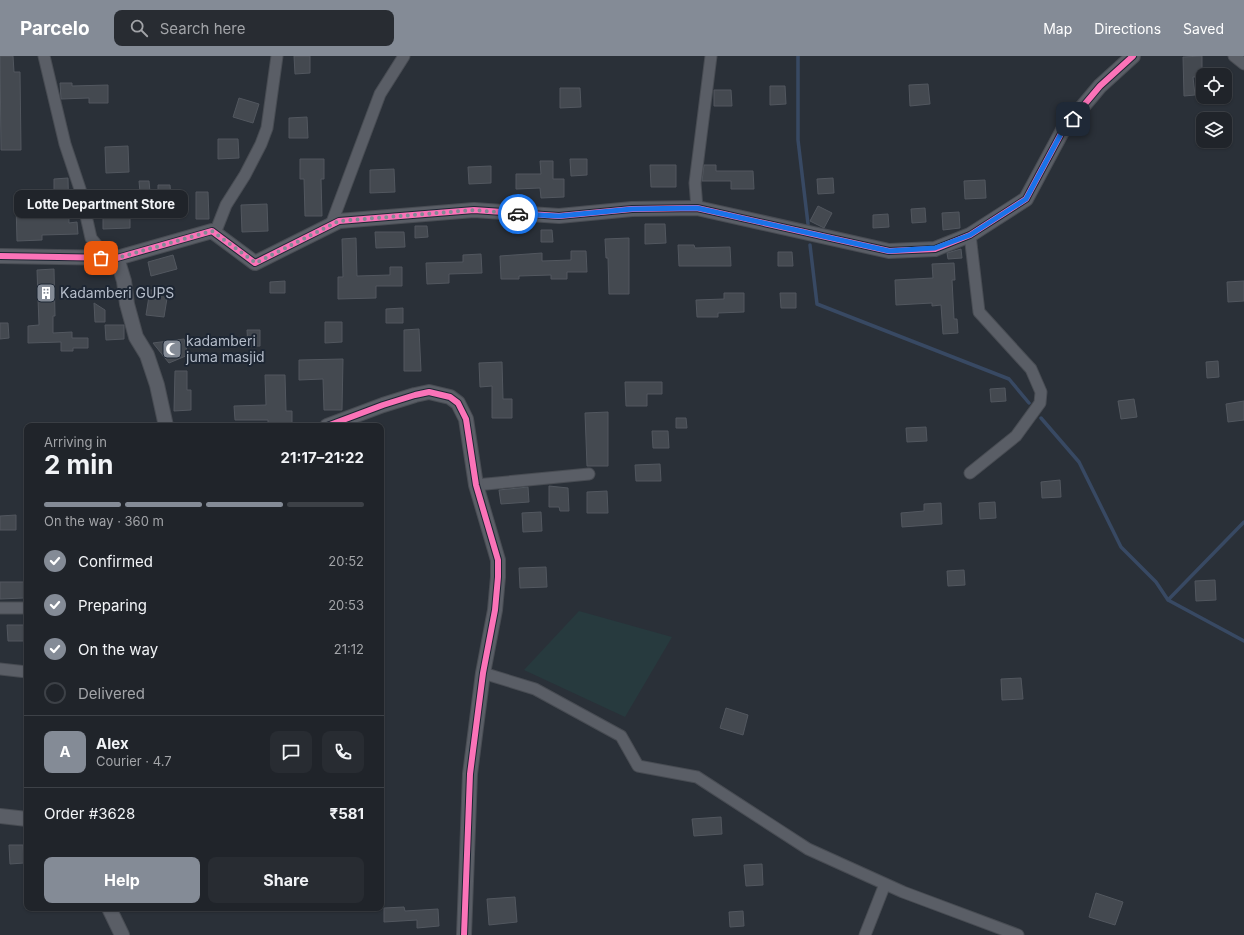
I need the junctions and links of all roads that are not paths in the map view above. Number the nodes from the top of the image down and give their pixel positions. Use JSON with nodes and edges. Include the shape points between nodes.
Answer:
{"nodes":[{"id":1,"x":44,"y":56,"type":"edge"},
{"id":2,"x":277,"y":56,"type":"edge"},
{"id":3,"x":404,"y":56,"type":"edge"},
{"id":4,"x":711,"y":56,"type":"edge"},
{"id":5,"x":1133,"y":56,"type":"edge"},
{"id":6,"x":1234,"y":56,"type":"edge"},
{"id":7,"x":1244,"y":64,"type":"edge"},
{"id":8,"x":697,"y":208,"type":"junction"},
{"id":9,"x":331,"y":225,"type":"junction"},
{"id":10,"x":215,"y":233,"type":"junction"},
{"id":11,"x":970,"y":235,"type":"junction"},
{"id":12,"x":0,"y":256,"type":"edge"},
{"id":13,"x":117,"y":258,"type":"junction"},
{"id":14,"x":164,"y":423,"type":"edge"},
{"id":15,"x":336,"y":423,"type":"edge"},
{"id":16,"x":970,"y":473,"type":"dead end"},
{"id":17,"x":589,"y":474,"type":"dead end"},
{"id":18,"x":476,"y":485,"type":"junction"},
{"id":19,"x":0,"y":608,"type":"edge"},
{"id":20,"x":24,"y":608,"type":"edge"},
{"id":21,"x":0,"y":668,"type":"edge"},
{"id":22,"x":24,"y":672,"type":"edge"},
{"id":23,"x":483,"y":673,"type":"junction"},
{"id":24,"x":0,"y":816,"type":"edge"},
{"id":25,"x":24,"y":819,"type":"edge"},
{"id":26,"x":885,"y":884,"type":"junction"},
{"id":27,"x":110,"y":911,"type":"edge"},
{"id":28,"x":122,"y":935,"type":"edge"},
{"id":29,"x":464,"y":935,"type":"edge"},
{"id":30,"x":865,"y":935,"type":"edge"},
{"id":31,"x":1018,"y":935,"type":"edge"}],
"edges":[{"from":1,"to":13,"type":"street","via":[[91,238],[100,249]]},
{"from":2,"to":10,"type":"street","via":[[267,128],[245,175],[226,205]]},
{"from":3,"to":9,"type":"street","via":[[380,94]]},
{"from":4,"to":8,"type":"street","via":[[695,183]]},
{"from":5,"to":11,"type":"street","via":[[1100,86],[1063,130],[1026,199]]},
{"from":6,"to":7,"type":"street"},
{"from":8,"to":9,"type":"street","via":[[632,209],[559,216],[474,210],[339,221]]},
{"from":8,"to":11,"type":"street","via":[[889,251],[935,248]]},
{"from":9,"to":10,"type":"street","via":[[256,263]]},
{"from":10,"to":13,"type":"street","via":[[212,231]]},
{"from":11,"to":16,"type":"street","via":[[979,312],[1031,369],[1041,392],[1040,403],[1016,436]]},
{"from":12,"to":13,"type":"street"},
{"from":13,"to":14,"type":"street","via":[[136,337],[146,355],[156,385]]},
{"from":15,"to":18,"type":"street","via":[[415,395],[429,392],[450,396],[458,403],[466,419]]},
{"from":17,"to":18,"type":"street"},
{"from":18,"to":23,"type":"street","via":[[498,560],[495,610]]},
{"from":19,"to":20,"type":"street"},
{"from":21,"to":22,"type":"street"},
{"from":23,"to":26,"type":"street","via":[[535,689],[621,736],[638,766],[697,777],[808,848]]},
{"from":23,"to":29,"type":"street","via":[[470,774]]},
{"from":24,"to":25,"type":"street"},
{"from":26,"to":30,"type":"street"},
{"from":26,"to":31,"type":"street"},
{"from":27,"to":28,"type":"street"}]}
